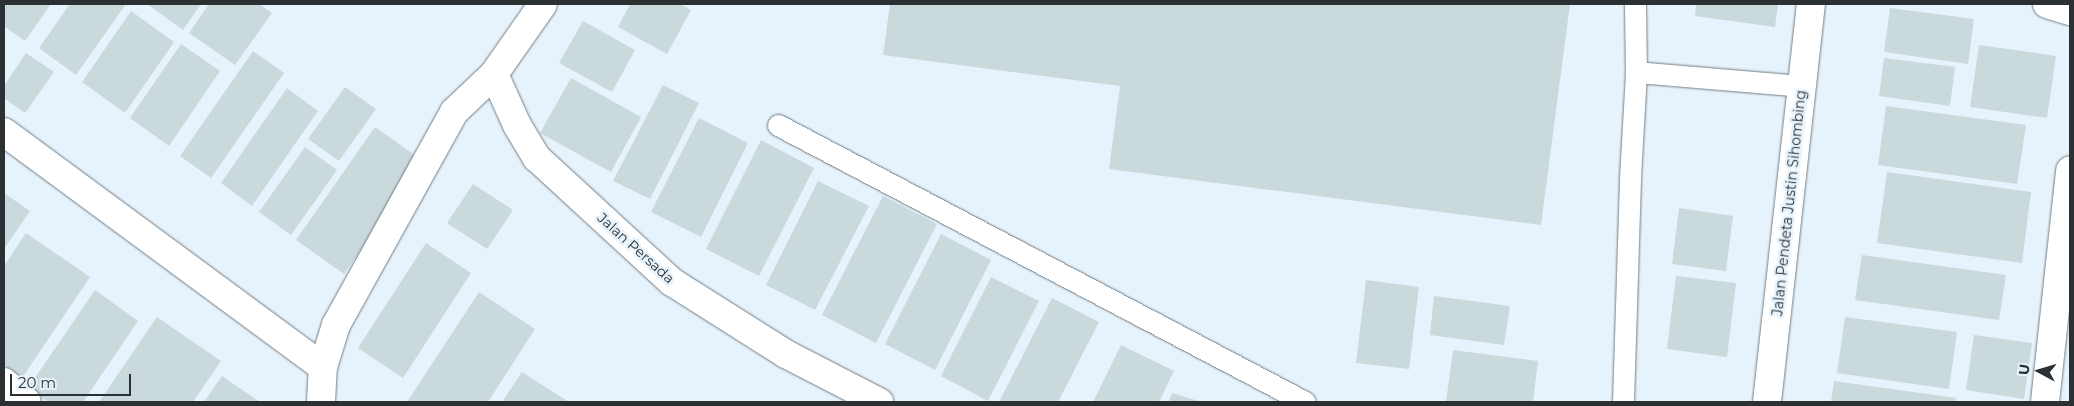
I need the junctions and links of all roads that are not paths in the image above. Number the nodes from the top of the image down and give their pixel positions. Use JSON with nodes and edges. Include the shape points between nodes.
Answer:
{"nodes":[{"id":1,"x":543,"y":4,"type":"edge"},
{"id":2,"x":1635,"y":4,"type":"edge"},
{"id":3,"x":1811,"y":4,"type":"edge"},
{"id":4,"x":2047,"y":4,"type":"edge"},
{"id":5,"x":2070,"y":11,"type":"edge"},
{"id":6,"x":1636,"y":72,"type":"junction"},
{"id":7,"x":494,"y":74,"type":"junction"},
{"id":8,"x":1802,"y":86,"type":"junction"},
{"id":9,"x":778,"y":125,"type":"dead end"},
{"id":10,"x":4,"y":132,"type":"edge"},
{"id":11,"x":2070,"y":170,"type":"edge"},
{"id":12,"x":2064,"y":299,"type":"edge"},
{"id":13,"x":323,"y":367,"type":"junction"},
{"id":14,"x":4,"y":382,"type":"edge"},
{"id":15,"x":27,"y":402,"type":"edge"},
{"id":16,"x":321,"y":402,"type":"edge"},
{"id":17,"x":879,"y":402,"type":"edge"},
{"id":18,"x":1305,"y":402,"type":"edge"},
{"id":19,"x":1623,"y":402,"type":"edge"},
{"id":20,"x":1767,"y":402,"type":"edge"},
{"id":21,"x":2045,"y":402,"type":"edge"}],
"edges":[{"from":1,"to":7,"type":"street"},
{"from":2,"to":6,"type":"lane"},
{"from":3,"to":8,"type":"street","name":"Jalan Pendeta Justin Sihombing"},
{"from":4,"to":5,"type":"street"},
{"from":6,"to":8,"type":"lane"},
{"from":6,"to":19,"type":"lane"},
{"from":7,"to":13,"type":"street","via":[[454,112],[336,325]]},
{"from":7,"to":17,"type":"street","name":"Jalan Persada","via":[[517,126],[537,158],[672,282],[786,354]]},
{"from":8,"to":20,"type":"street","name":"Jalan Pendeta Justin Sihombing"},
{"from":9,"to":18,"type":"lane"},
{"from":10,"to":13,"type":"street"},
{"from":11,"to":12,"type":"street"},
{"from":12,"to":21,"type":"street"},
{"from":13,"to":16,"type":"street"},
{"from":14,"to":15,"type":"street"}]}
